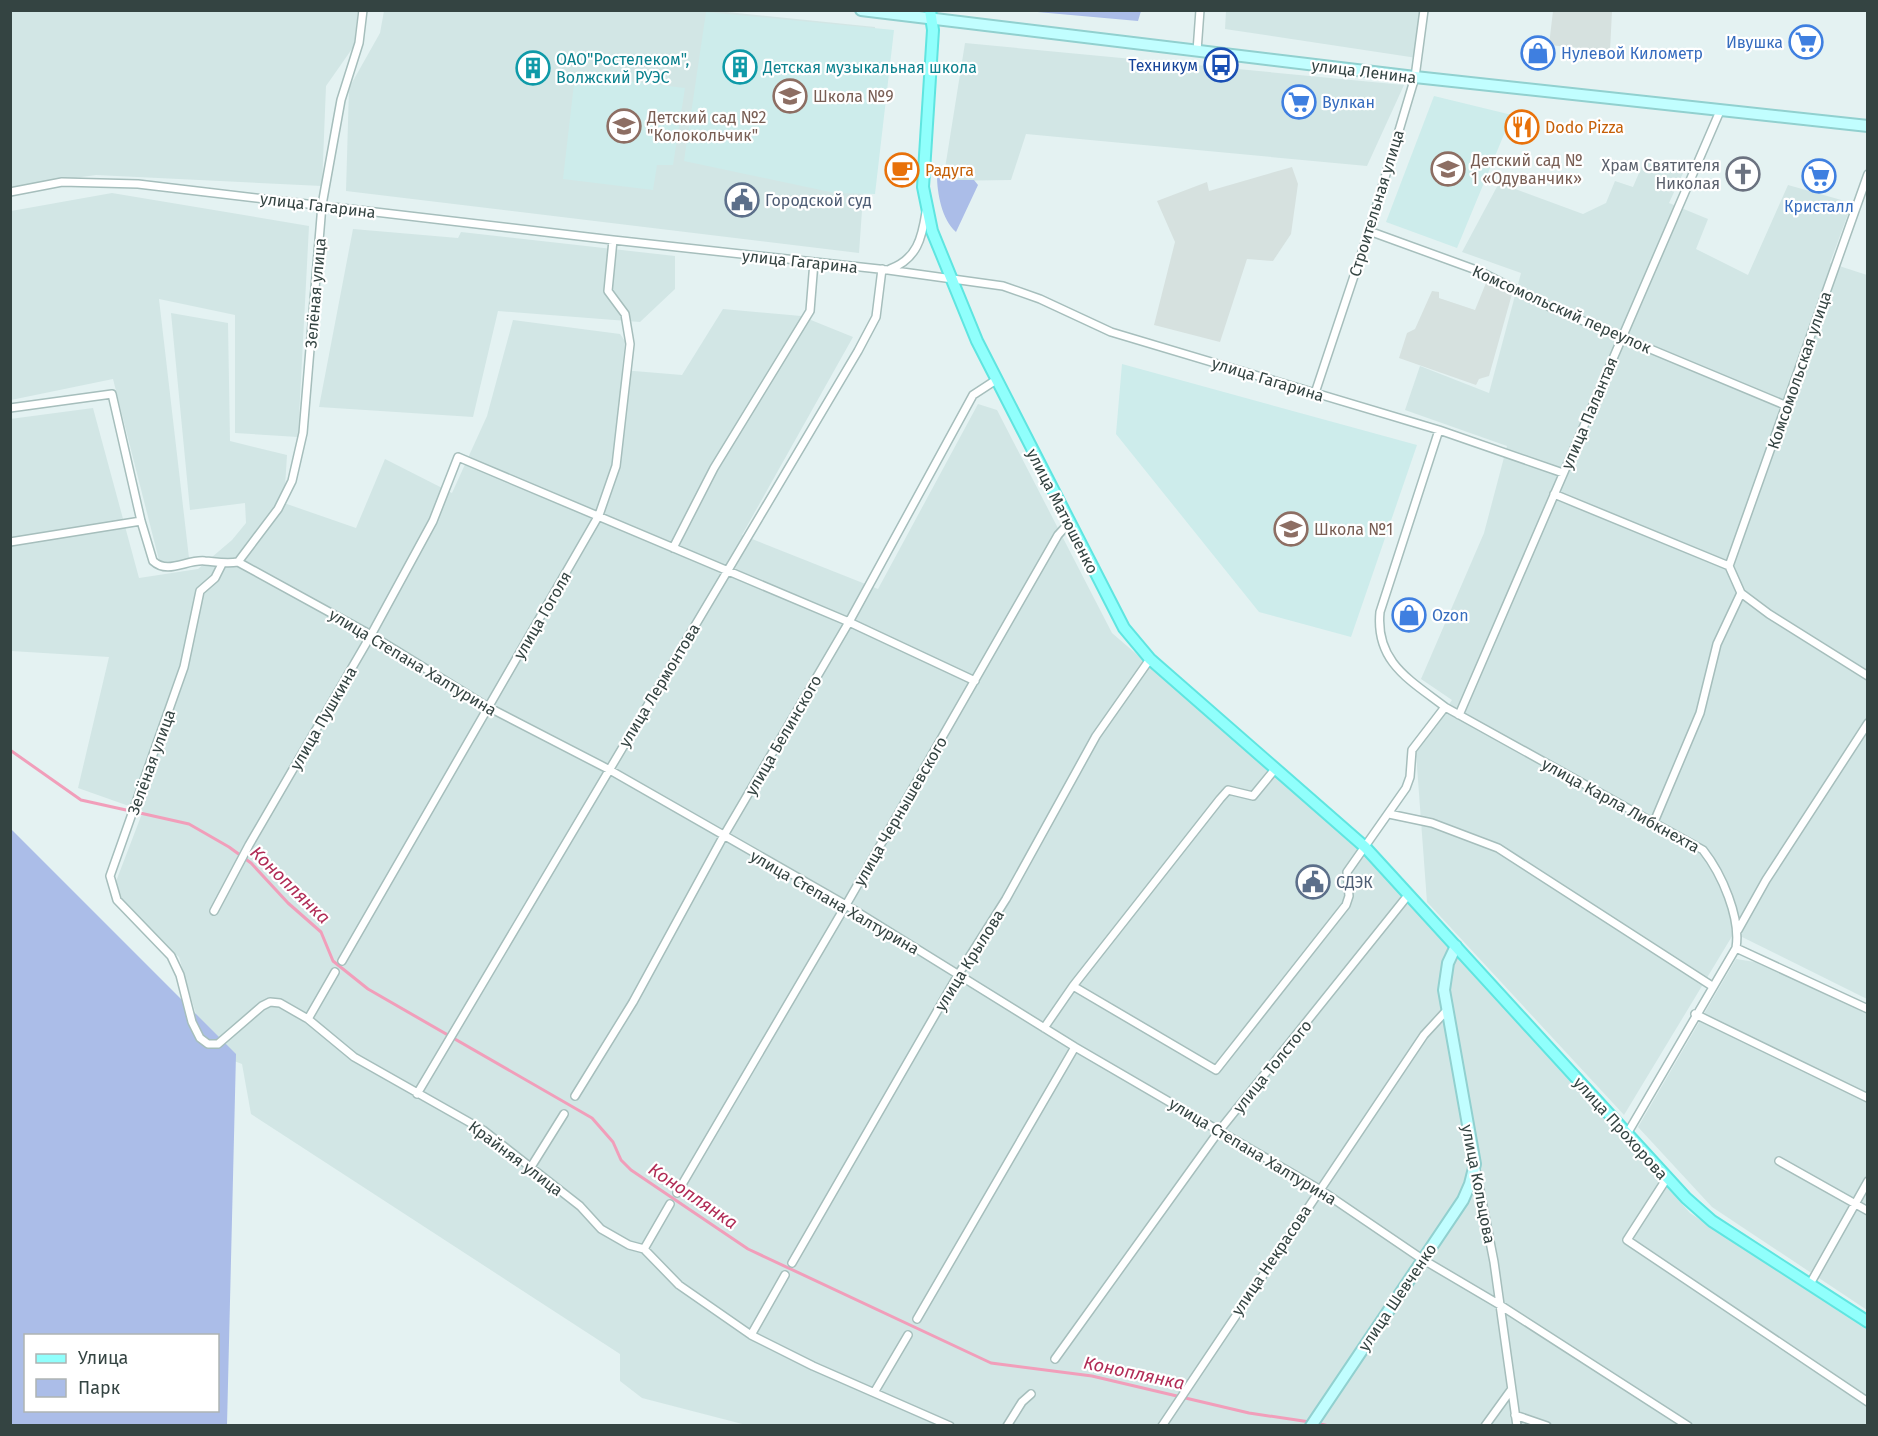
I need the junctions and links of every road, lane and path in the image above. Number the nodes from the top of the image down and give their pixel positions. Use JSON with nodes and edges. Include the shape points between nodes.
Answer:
{"nodes":[{"id":1,"x":363,"y":10,"type":"edge"},
{"id":2,"x":861,"y":10,"type":"edge"},
{"id":3,"x":1200,"y":10,"type":"edge"},
{"id":4,"x":1424,"y":10,"type":"edge"},
{"id":5,"x":931,"y":15,"type":"edge"},
{"id":6,"x":1197,"y":51,"type":"junction"},
{"id":7,"x":1415,"y":76,"type":"junction"},
{"id":8,"x":1720,"y":111,"type":"junction"},
{"id":9,"x":1868,"y":126,"type":"edge"},
{"id":10,"x":1868,"y":174,"type":"edge"},
{"id":11,"x":10,"y":192,"type":"edge"},
{"id":12,"x":322,"y":205,"type":"junction"},
{"id":13,"x":926,"y":212,"type":"junction"},
{"id":14,"x":1369,"y":231,"type":"junction"},
{"id":15,"x":613,"y":240,"type":"junction"},
{"id":16,"x":814,"y":262,"type":"junction"},
{"id":17,"x":885,"y":270,"type":"junction"},
{"id":18,"x":950,"y":278,"type":"junction"},
{"id":19,"x":1621,"y":336,"type":"junction"},
{"id":20,"x":996,"y":380,"type":"junction"},
{"id":21,"x":1315,"y":393,"type":"junction"},
{"id":22,"x":1787,"y":406,"type":"junction"},
{"id":23,"x":10,"y":408,"type":"edge"},
{"id":24,"x":1439,"y":430,"type":"junction"},
{"id":25,"x":1563,"y":473,"type":"junction"},
{"id":26,"x":1554,"y":494,"type":"junction"},
{"id":27,"x":599,"y":515,"type":"junction"},
{"id":28,"x":141,"y":521,"type":"junction"},
{"id":29,"x":1069,"y":523,"type":"junction"},
{"id":30,"x":10,"y":542,"type":"edge"},
{"id":31,"x":673,"y":548,"type":"junction"},
{"id":32,"x":238,"y":562,"type":"junction"},
{"id":33,"x":222,"y":564,"type":"junction"},
{"id":34,"x":1729,"y":566,"type":"junction"},
{"id":35,"x":727,"y":572,"type":"junction"},
{"id":36,"x":1741,"y":593,"type":"junction"},
{"id":37,"x":849,"y":622,"type":"junction"},
{"id":38,"x":371,"y":635,"type":"junction"},
{"id":39,"x":1150,"y":659,"type":"junction"},
{"id":40,"x":1868,"y":676,"type":"edge"},
{"id":41,"x":975,"y":681,"type":"junction"},
{"id":42,"x":488,"y":707,"type":"junction"},
{"id":43,"x":1445,"y":707,"type":"junction"},
{"id":44,"x":1459,"y":716,"type":"junction"},
{"id":45,"x":1868,"y":723,"type":"edge"},
{"id":46,"x":1276,"y":768,"type":"junction"},
{"id":47,"x":608,"y":769,"type":"junction"},
{"id":48,"x":1389,"y":814,"type":"junction"},
{"id":49,"x":1654,"y":822,"type":"junction"},
{"id":50,"x":723,"y":837,"type":"junction"},
{"id":51,"x":1365,"y":847,"type":"junction"},
{"id":52,"x":1410,"y":893,"type":"junction"},
{"id":53,"x":846,"y":905,"type":"junction"},
{"id":54,"x":214,"y":911,"type":"dead end"},
{"id":55,"x":140,"y":921,"type":"joint"},
{"id":56,"x":1738,"y":930,"type":"junction"},
{"id":57,"x":1456,"y":946,"type":"junction"},
{"id":58,"x":1736,"y":948,"type":"junction"},
{"id":59,"x":342,"y":961,"type":"dead end"},
{"id":60,"x":335,"y":972,"type":"dead end"},
{"id":61,"x":958,"y":975,"type":"junction"},
{"id":62,"x":1073,"y":986,"type":"junction"},
{"id":63,"x":1712,"y":986,"type":"junction"},
{"id":64,"x":1868,"y":1009,"type":"edge"},
{"id":65,"x":1447,"y":1010,"type":"junction"},
{"id":66,"x":1695,"y":1014,"type":"junction"},
{"id":67,"x":308,"y":1019,"type":"junction"},
{"id":68,"x":1044,"y":1028,"type":"junction"},
{"id":69,"x":1075,"y":1047,"type":"junction"},
{"id":70,"x":417,"y":1094,"type":"junction"},
{"id":71,"x":575,"y":1096,"type":"dead end"},
{"id":72,"x":1868,"y":1098,"type":"edge"},
{"id":73,"x":564,"y":1114,"type":"dead end"},
{"id":74,"x":1219,"y":1131,"type":"junction"},
{"id":75,"x":1627,"y":1134,"type":"junction"},
{"id":76,"x":1779,"y":1161,"type":"dead end"},
{"id":77,"x":1474,"y":1164,"type":"junction"},
{"id":78,"x":531,"y":1167,"type":"junction"},
{"id":79,"x":1667,"y":1178,"type":"junction"},
{"id":80,"x":1868,"y":1181,"type":"edge"},
{"id":81,"x":1319,"y":1189,"type":"junction"},
{"id":82,"x":677,"y":1193,"type":"dead end"},
{"id":83,"x":1854,"y":1203,"type":"junction"},
{"id":84,"x":670,"y":1204,"type":"dead end"},
{"id":85,"x":1868,"y":1211,"type":"edge"},
{"id":86,"x":644,"y":1249,"type":"junction"},
{"id":87,"x":1422,"y":1259,"type":"junction"},
{"id":88,"x":792,"y":1263,"type":"dead end"},
{"id":89,"x":785,"y":1275,"type":"dead end"},
{"id":90,"x":1810,"y":1284,"type":"junction"},
{"id":91,"x":1500,"y":1305,"type":"junction"},
{"id":92,"x":917,"y":1319,"type":"dead end"},
{"id":93,"x":1868,"y":1322,"type":"edge"},
{"id":94,"x":751,"y":1335,"type":"junction"},
{"id":95,"x":908,"y":1335,"type":"dead end"},
{"id":96,"x":1055,"y":1359,"type":"dead end"},
{"id":97,"x":1511,"y":1390,"type":"junction"},
{"id":98,"x":875,"y":1391,"type":"junction"},
{"id":99,"x":1031,"y":1394,"type":"dead end"},
{"id":100,"x":1868,"y":1402,"type":"edge"},
{"id":101,"x":1515,"y":1415,"type":"junction"},
{"id":102,"x":1314,"y":1421,"type":"edge"},
{"id":103,"x":950,"y":1425,"type":"edge"},
{"id":104,"x":1007,"y":1425,"type":"edge"},
{"id":105,"x":1162,"y":1425,"type":"edge"},
{"id":106,"x":1485,"y":1425,"type":"edge"},
{"id":107,"x":1517,"y":1425,"type":"edge"},
{"id":108,"x":1547,"y":1425,"type":"edge"},
{"id":109,"x":1688,"y":1425,"type":"edge"}],
"edges":[{"from":1,"to":12,"type":"street","name":"Зелёная улица","via":[[359,43],[340,100]]},
{"from":2,"to":5,"type":"main road","name":"улица Ленина"},
{"from":3,"to":6,"type":"street"},
{"from":4,"to":7,"type":"street","name":"Строительная улица"},
{"from":5,"to":6,"type":"main road","name":"улица Ленина"},
{"from":5,"to":13,"type":"main road","name":"улица Матюшенко","via":[[923,169]]},
{"from":6,"to":7,"type":"main road","name":"улица Ленина"},
{"from":7,"to":8,"type":"main road","name":"улица Ленина"},
{"from":7,"to":14,"type":"street","name":"Строительная улица"},
{"from":8,"to":9,"type":"main road","name":"улица Ленина"},
{"from":8,"to":19,"type":"street","name":"улица Палантая"},
{"from":10,"to":22,"type":"street","name":"Комсомольская улица"},
{"from":11,"to":12,"type":"street","name":"улица Гагарина","via":[[91,181]]},
{"from":12,"to":15,"type":"street","name":"улица Гагарина"},
{"from":12,"to":32,"type":"street","name":"Зелёная улица","via":[[303,433],[292,481],[278,509]]},
{"from":13,"to":17,"type":"street","via":[[918,247],[901,265]]},
{"from":13,"to":18,"type":"main road","name":"улица Матюшенко"},
{"from":14,"to":19,"type":"street","name":"Комсомольский переулок","via":[[1479,271],[1552,308]]},
{"from":14,"to":21,"type":"street","name":"Строительная улица"},
{"from":15,"to":16,"type":"street","name":"улица Гагарина"},
{"from":15,"to":27,"type":"street","name":"улица Гоголя","via":[[608,291],[625,314],[630,344],[616,466]]},
{"from":16,"to":17,"type":"street","name":"улица Гагарина"},
{"from":16,"to":31,"type":"street","via":[[810,311],[714,468]]},
{"from":17,"to":18,"type":"street","name":"улица Гагарина"},
{"from":17,"to":35,"type":"street","name":"улица Лермонтова","via":[[876,317]]},
{"from":18,"to":20,"type":"main road","name":"улица Матюшенко"},
{"from":18,"to":21,"type":"street","name":"улица Гагарина","via":[[1004,286],[1111,332]]},
{"from":19,"to":22,"type":"street","name":"Комсомольский переулок"},
{"from":19,"to":25,"type":"street","name":"улица Палантая"},
{"from":20,"to":29,"type":"main road","name":"улица Матюшенко"},
{"from":20,"to":37,"type":"street","name":"улица Белинского","via":[[973,395]]},
{"from":21,"to":24,"type":"street","name":"улица Гагарина"},
{"from":22,"to":34,"type":"street","name":"Комсомольская улица"},
{"from":23,"to":28,"type":"street","via":[[112,394]]},
{"from":24,"to":25,"type":"street","name":"улица Гагарина"},
{"from":24,"to":43,"type":"street","via":[[1379,623],[1381,643],[1389,659]]},
{"from":25,"to":26,"type":"street","name":"улица Палантая"},
{"from":26,"to":34,"type":"street"},
{"from":26,"to":44,"type":"street","name":"улица Палантая"},
{"from":27,"to":31,"type":"street"},
{"from":27,"to":38,"type":"street","name":"улица Пушкина","via":[[458,457],[433,521]]},
{"from":27,"to":42,"type":"street","name":"улица Гоголя"},
{"from":28,"to":30,"type":"street"},
{"from":28,"to":33,"type":"street","via":[[153,561],[158,565],[168,567],[202,560]]},
{"from":29,"to":39,"type":"main road","name":"улица Матюшенко","via":[[1114,612]]},
{"from":29,"to":41,"type":"street","name":"улица Чернышевского","via":[[1058,535]]},
{"from":31,"to":35,"type":"street"},
{"from":32,"to":33,"type":"street"},
{"from":32,"to":38,"type":"street","name":"улица Степана Халтурина"},
{"from":33,"to":55,"type":"street","name":"Зелёная улица","via":[[215,578],[200,591],[184,667],[110,876],[117,900]]},
{"from":34,"to":36,"type":"street"},
{"from":35,"to":37,"type":"street"},
{"from":35,"to":47,"type":"street","name":"улица Лермонтова"},
{"from":36,"to":40,"type":"street"},
{"from":36,"to":49,"type":"street","via":[[1717,644],[1700,713]]},
{"from":37,"to":41,"type":"street"},
{"from":37,"to":50,"type":"street","name":"улица Белинского"},
{"from":38,"to":42,"type":"street","name":"улица Степана Халтурина"},
{"from":38,"to":54,"type":"street","name":"улица Пушкина"},
{"from":39,"to":46,"type":"main road","name":"улица Матюшенко"},
{"from":39,"to":61,"type":"street","name":"улица Крылова","via":[[1096,736],[1006,899]]},
{"from":41,"to":53,"type":"street","name":"улица Чернышевского"},
{"from":42,"to":47,"type":"street","name":"улица Степана Халтурина"},
{"from":42,"to":59,"type":"street","name":"улица Гоголя"},
{"from":43,"to":44,"type":"street","name":"улица Карла Либкнехта"},
{"from":43,"to":48,"type":"street","via":[[1412,750],[1410,777]]},
{"from":44,"to":49,"type":"street","name":"улица Карла Либкнехта"},
{"from":45,"to":56,"type":"street"},
{"from":46,"to":51,"type":"main road","name":"улица Матюшенко"},
{"from":46,"to":62,"type":"street","via":[[1253,796],[1228,790]]},
{"from":47,"to":50,"type":"street","name":"улица Степана Халтурина"},
{"from":47,"to":70,"type":"street","name":"улица Лермонтова"},
{"from":48,"to":51,"type":"street"},
{"from":48,"to":63,"type":"street","via":[[1432,822],[1498,848]]},
{"from":49,"to":56,"type":"street","name":"улица Карла Либкнехта","via":[[1694,844],[1710,858]]},
{"from":50,"to":53,"type":"street","name":"улица Степана Халтурина"},
{"from":50,"to":71,"type":"street","name":"улица Белинского","via":[[633,1002]]},
{"from":51,"to":52,"type":"main road","name":"улица Матюшенко"},
{"from":51,"to":62,"type":"street","via":[[1347,872],[1346,904],[1216,1070]]},
{"from":52,"to":57,"type":"main road","name":"улица Прохорова"},
{"from":52,"to":74,"type":"street","name":"улица Толстого"},
{"from":53,"to":61,"type":"street","name":"улица Степана Халтурина"},
{"from":53,"to":82,"type":"street","name":"улица Чернышевского"},
{"from":55,"to":67,"type":"street","name":"Крайняя улица","via":[[171,956],[192,1022],[208,1044],[218,1044],[270,1002],[280,1003]]},
{"from":56,"to":58,"type":"street","name":"улица Карла Либкнехта"},
{"from":57,"to":65,"type":"main road","name":"улица Кольцова","via":[[1445,975]]},
{"from":57,"to":75,"type":"main road","name":"улица Прохорова"},
{"from":58,"to":63,"type":"street"},
{"from":58,"to":64,"type":"street"},
{"from":60,"to":67,"type":"street"},
{"from":61,"to":68,"type":"street","name":"улица Степана Халтурина"},
{"from":61,"to":88,"type":"street","name":"улица Крылова"},
{"from":62,"to":68,"type":"street"},
{"from":63,"to":66,"type":"street"},
{"from":65,"to":77,"type":"main road","name":"улица Кольцова"},
{"from":65,"to":81,"type":"street","name":"улица Некрасова","via":[[1424,1035]]},
{"from":66,"to":72,"type":"street"},
{"from":66,"to":75,"type":"street"},
{"from":67,"to":70,"type":"street","name":"Крайняя улица","via":[[341,1049]]},
{"from":68,"to":69,"type":"street","name":"улица Степана Халтурина"},
{"from":69,"to":74,"type":"street","name":"улица Степана Халтурина"},
{"from":69,"to":92,"type":"street"},
{"from":70,"to":78,"type":"street","name":"Крайняя улица","via":[[483,1130]]},
{"from":73,"to":78,"type":"street"},
{"from":74,"to":81,"type":"street","name":"улица Степана Халтурина"},
{"from":74,"to":96,"type":"street","name":"улица Толстого"},
{"from":75,"to":79,"type":"main road","name":"улица Прохорова"},
{"from":76,"to":83,"type":"street"},
{"from":77,"to":87,"type":"main road","name":"улица Шевченко","via":[[1463,1200]]},
{"from":77,"to":91,"type":"street","name":"улица Кольцова"},
{"from":78,"to":86,"type":"street","name":"Крайняя улица","via":[[580,1206],[601,1229]]},
{"from":79,"to":90,"type":"main road","name":"улица Прохорова","via":[[1712,1221]]},
{"from":79,"to":100,"type":"street","via":[[1627,1240]]},
{"from":80,"to":83,"type":"street"},
{"from":81,"to":87,"type":"street","name":"улица Степана Халтурина"},
{"from":81,"to":105,"type":"street","name":"улица Некрасова"},
{"from":83,"to":85,"type":"street"},
{"from":83,"to":90,"type":"street"},
{"from":84,"to":86,"type":"street"},
{"from":86,"to":94,"type":"street","name":"Крайняя улица","via":[[679,1285]]},
{"from":87,"to":91,"type":"street","name":"улица Степана Халтурина"},
{"from":87,"to":102,"type":"main road","name":"улица Шевченко"},
{"from":89,"to":94,"type":"street"},
{"from":90,"to":93,"type":"main road","name":"улица Прохорова"},
{"from":91,"to":97,"type":"street","name":"улица Кольцова"},
{"from":91,"to":109,"type":"street","name":"улица Степана Халтурина"},
{"from":94,"to":98,"type":"street","name":"Крайняя улица"},
{"from":95,"to":98,"type":"street"},
{"from":97,"to":101,"type":"street","name":"улица Кольцова"},
{"from":97,"to":106,"type":"street"},
{"from":98,"to":103,"type":"street","name":"Крайняя улица"},
{"from":99,"to":104,"type":"street"},
{"from":101,"to":107,"type":"street","name":"улица Кольцова"},
{"from":101,"to":108,"type":"street"}]}
